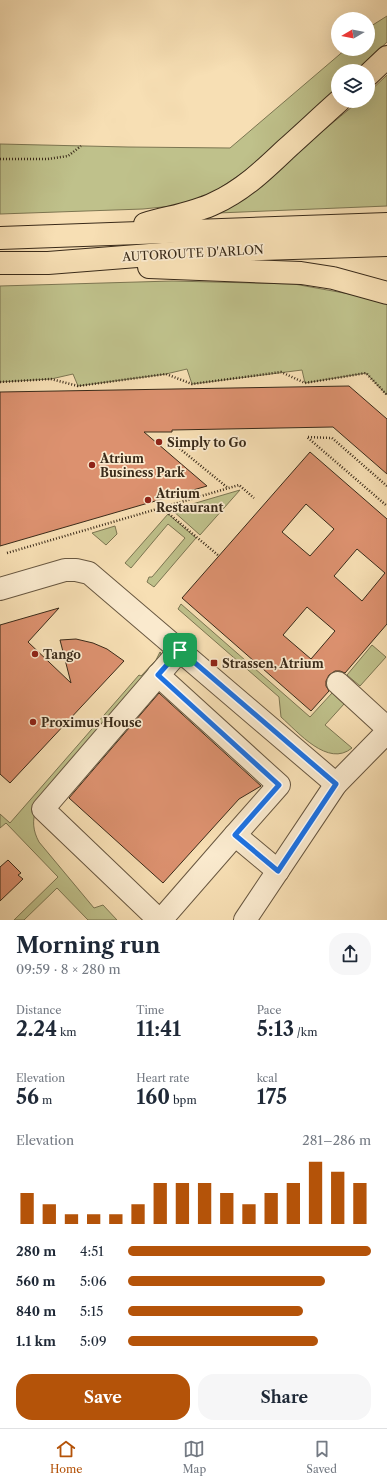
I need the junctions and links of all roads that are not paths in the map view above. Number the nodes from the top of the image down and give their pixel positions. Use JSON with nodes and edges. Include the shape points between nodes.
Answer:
{"nodes":[{"id":1,"x":387,"y":57,"type":"edge"},
{"id":2,"x":375,"y":68,"type":"edge"},
{"id":3,"x":331,"y":108,"type":"edge"},
{"id":4,"x":387,"y":224,"type":"edge"},
{"id":5,"x":118,"y":233,"type":"junction"},
{"id":6,"x":0,"y":238,"type":"edge"},
{"id":7,"x":387,"y":245,"type":"edge"},
{"id":8,"x":0,"y":263,"type":"edge"},
{"id":9,"x":48,"y":263,"type":"junction"},
{"id":10,"x":387,"y":292,"type":"edge"},
{"id":11,"x":0,"y":589,"type":"edge"},
{"id":12,"x":180,"y":650,"type":"junction"},
{"id":13,"x":158,"y":675,"type":"junction"},
{"id":14,"x":338,"y":683,"type":"dead end"},
{"id":15,"x":387,"y":728,"type":"edge"},
{"id":16,"x":387,"y":732,"type":"edge"},
{"id":17,"x":336,"y":784,"type":"junction"},
{"id":18,"x":235,"y":835,"type":"junction"},
{"id":19,"x":278,"y":871,"type":"junction"},
{"id":20,"x":160,"y":920,"type":"edge"},
{"id":21,"x":245,"y":920,"type":"edge"}],
"edges":[{"from":1,"to":2,"type":"highway"},
{"from":3,"to":5,"type":"highway","via":[[262,172],[239,189],[215,203],[191,212]]},
{"from":4,"to":5,"type":"highway","name":"AUTOROUTE D'ARLON"},
{"from":5,"to":6,"type":"highway","name":"AUTOROUTE D'ARLON"},
{"from":7,"to":9,"type":"highway","name":"AUTOROUTE D'ARLON","via":[[201,251]]},
{"from":8,"to":9,"type":"highway","name":"AUTOROUTE D'ARLON"},
{"from":9,"to":10,"type":"highway","via":[[301,273],[333,278]]},
{"from":11,"to":12,"type":"street","via":[[65,570],[89,573]]},
{"from":12,"to":13,"type":"street"},
{"from":12,"to":17,"type":"street"},
{"from":13,"to":18,"type":"street","via":[[279,785]]},
{"from":13,"to":20,"type":"street","via":[[43,809]]},
{"from":14,"to":15,"type":"street"},
{"from":16,"to":17,"type":"street"},
{"from":17,"to":19,"type":"street"},
{"from":18,"to":19,"type":"street"},
{"from":18,"to":20,"type":"street"},
{"from":19,"to":21,"type":"street"}]}
